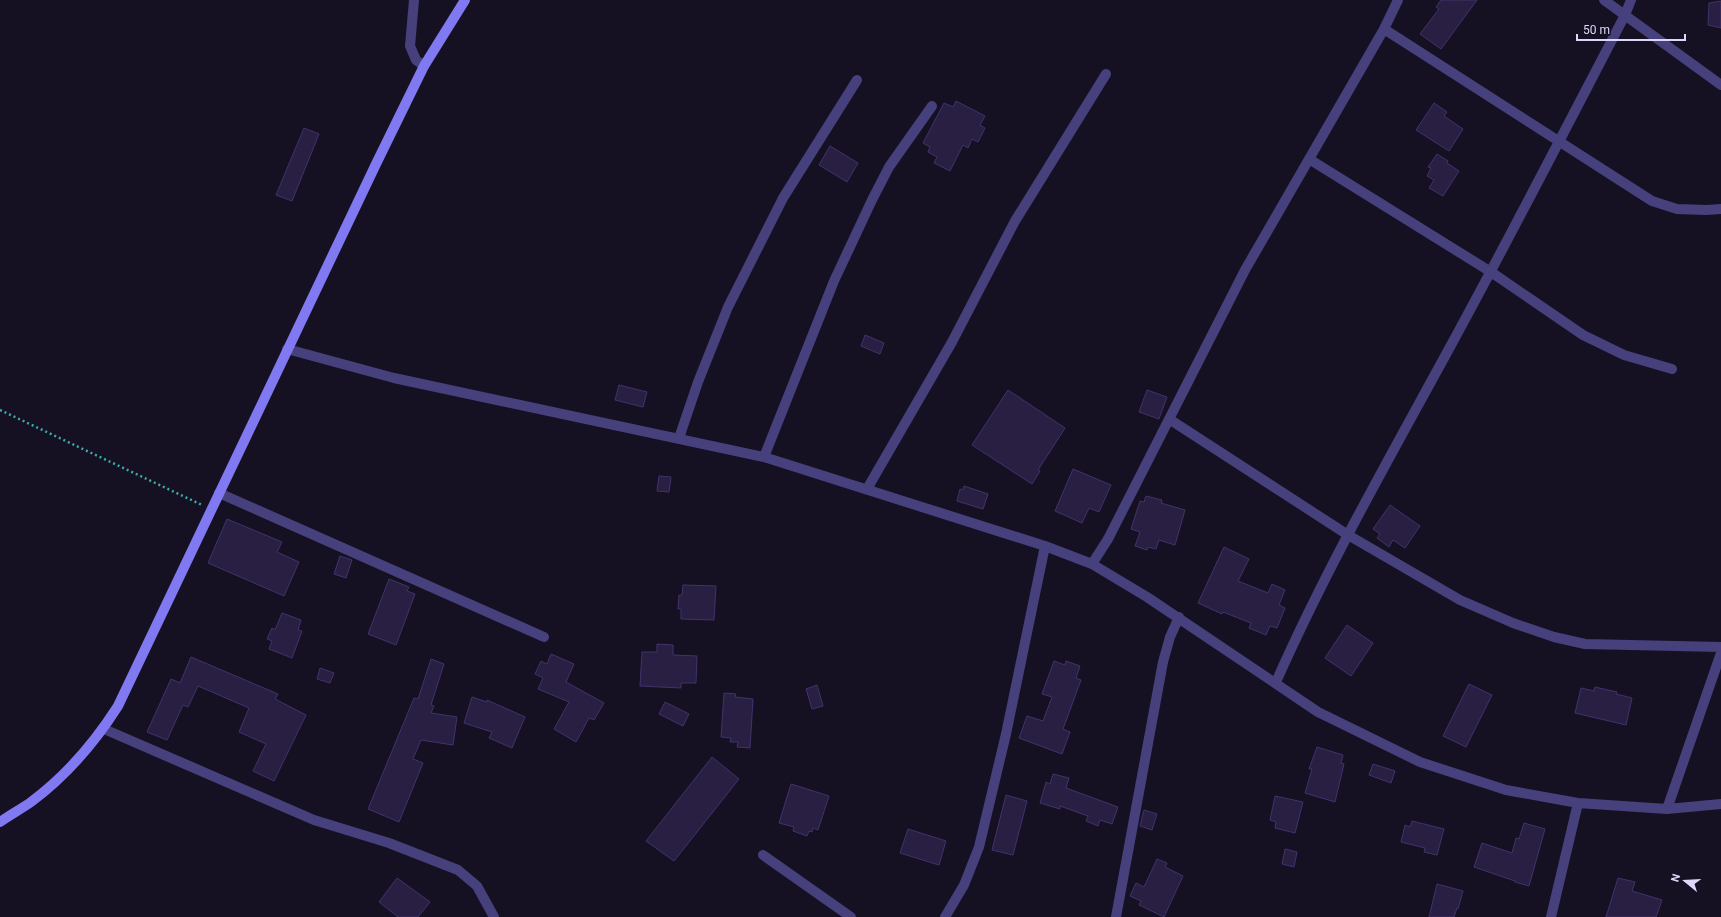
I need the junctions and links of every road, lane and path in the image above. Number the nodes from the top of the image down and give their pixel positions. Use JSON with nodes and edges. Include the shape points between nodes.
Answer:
{"nodes":[{"id":1,"x":414,"y":0,"type":"edge"},
{"id":2,"x":465,"y":0,"type":"edge"},
{"id":3,"x":1398,"y":0,"type":"edge"},
{"id":4,"x":1604,"y":0,"type":"edge"},
{"id":5,"x":1631,"y":0,"type":"edge"},
{"id":6,"x":1625,"y":15,"type":"junction"},
{"id":7,"x":1384,"y":29,"type":"junction"},
{"id":8,"x":424,"y":66,"type":"junction"},
{"id":9,"x":1106,"y":74,"type":"dead end"},
{"id":10,"x":857,"y":80,"type":"dead end"},
{"id":11,"x":1721,"y":85,"type":"edge"},
{"id":12,"x":932,"y":106,"type":"dead end"},
{"id":13,"x":1560,"y":140,"type":"junction"},
{"id":14,"x":1309,"y":159,"type":"junction"},
{"id":15,"x":1721,"y":209,"type":"edge"},
{"id":16,"x":1491,"y":272,"type":"junction"},
{"id":17,"x":287,"y":349,"type":"junction"},
{"id":18,"x":1672,"y":369,"type":"dead end"},
{"id":19,"x":0,"y":410,"type":"edge"},
{"id":20,"x":1169,"y":419,"type":"junction"},
{"id":21,"x":679,"y":438,"type":"junction"},
{"id":22,"x":764,"y":457,"type":"junction"},
{"id":23,"x":867,"y":489,"type":"junction"},
{"id":24,"x":220,"y":493,"type":"junction"},
{"id":25,"x":212,"y":510,"type":"junction"},
{"id":26,"x":1348,"y":535,"type":"junction"},
{"id":27,"x":1045,"y":546,"type":"junction"},
{"id":28,"x":1092,"y":564,"type":"junction"},
{"id":29,"x":1179,"y":617,"type":"junction"},
{"id":30,"x":544,"y":637,"type":"dead end"},
{"id":31,"x":1721,"y":647,"type":"edge"},
{"id":32,"x":1721,"y":653,"type":"edge"},
{"id":33,"x":1276,"y":682,"type":"junction"},
{"id":34,"x":104,"y":729,"type":"junction"},
{"id":35,"x":1578,"y":803,"type":"junction"},
{"id":36,"x":1721,"y":804,"type":"edge"},
{"id":37,"x":1667,"y":809,"type":"junction"},
{"id":38,"x":0,"y":822,"type":"edge"},
{"id":39,"x":763,"y":855,"type":"dead end"},
{"id":40,"x":494,"y":917,"type":"edge"},
{"id":41,"x":851,"y":917,"type":"edge"},
{"id":42,"x":945,"y":917,"type":"edge"},
{"id":43,"x":1116,"y":917,"type":"edge"},
{"id":44,"x":1551,"y":917,"type":"edge"}],
"edges":[{"from":1,"to":8,"type":"street","via":[[410,46],[416,60]]},
{"from":2,"to":8,"type":"street"},
{"from":3,"to":7,"type":"street"},
{"from":4,"to":6,"type":"street"},
{"from":5,"to":6,"type":"street"},
{"from":6,"to":11,"type":"street"},
{"from":6,"to":13,"type":"street"},
{"from":7,"to":13,"type":"street"},
{"from":7,"to":14,"type":"street"},
{"from":8,"to":17,"type":"street"},
{"from":9,"to":23,"type":"street","via":[[1015,221],[952,342]]},
{"from":10,"to":21,"type":"street","via":[[783,198],[728,307]]},
{"from":12,"to":22,"type":"street","via":[[889,167],[872,200],[834,281]]},
{"from":13,"to":15,"type":"street","via":[[1652,201],[1676,209]]},
{"from":13,"to":16,"type":"street"},
{"from":14,"to":16,"type":"street"},
{"from":14,"to":20,"type":"street","via":[[1245,270]]},
{"from":16,"to":18,"type":"street","via":[[1583,335],[1624,355]]},
{"from":16,"to":26,"type":"street"},
{"from":17,"to":21,"type":"street","via":[[394,378]]},
{"from":17,"to":24,"type":"street"},
{"from":19,"to":25,"type":"path"},
{"from":20,"to":26,"type":"street"},
{"from":20,"to":28,"type":"street","via":[[1108,539]]},
{"from":21,"to":22,"type":"street"},
{"from":22,"to":23,"type":"street"},
{"from":23,"to":27,"type":"street"},
{"from":24,"to":25,"type":"street"},
{"from":24,"to":30,"type":"street"},
{"from":25,"to":34,"type":"street","via":[[118,706]]},
{"from":26,"to":31,"type":"street","via":[[1460,600],[1554,637],[1585,644]]},
{"from":26,"to":33,"type":"street","via":[[1300,628]]},
{"from":27,"to":28,"type":"street"},
{"from":27,"to":42,"type":"street","via":[[1006,734],[979,847],[964,885]]},
{"from":28,"to":29,"type":"street"},
{"from":29,"to":33,"type":"street"},
{"from":29,"to":43,"type":"street","via":[[1163,662]]},
{"from":32,"to":37,"type":"street"},
{"from":33,"to":35,"type":"street","via":[[1318,712],[1420,762],[1506,790]]},
{"from":34,"to":38,"type":"street","via":[[62,776],[31,802]]},
{"from":34,"to":40,"type":"street","via":[[314,820],[389,843],[458,870],[476,886]]},
{"from":35,"to":37,"type":"street"},
{"from":35,"to":44,"type":"street"},
{"from":36,"to":37,"type":"street"},
{"from":39,"to":41,"type":"street"}]}
